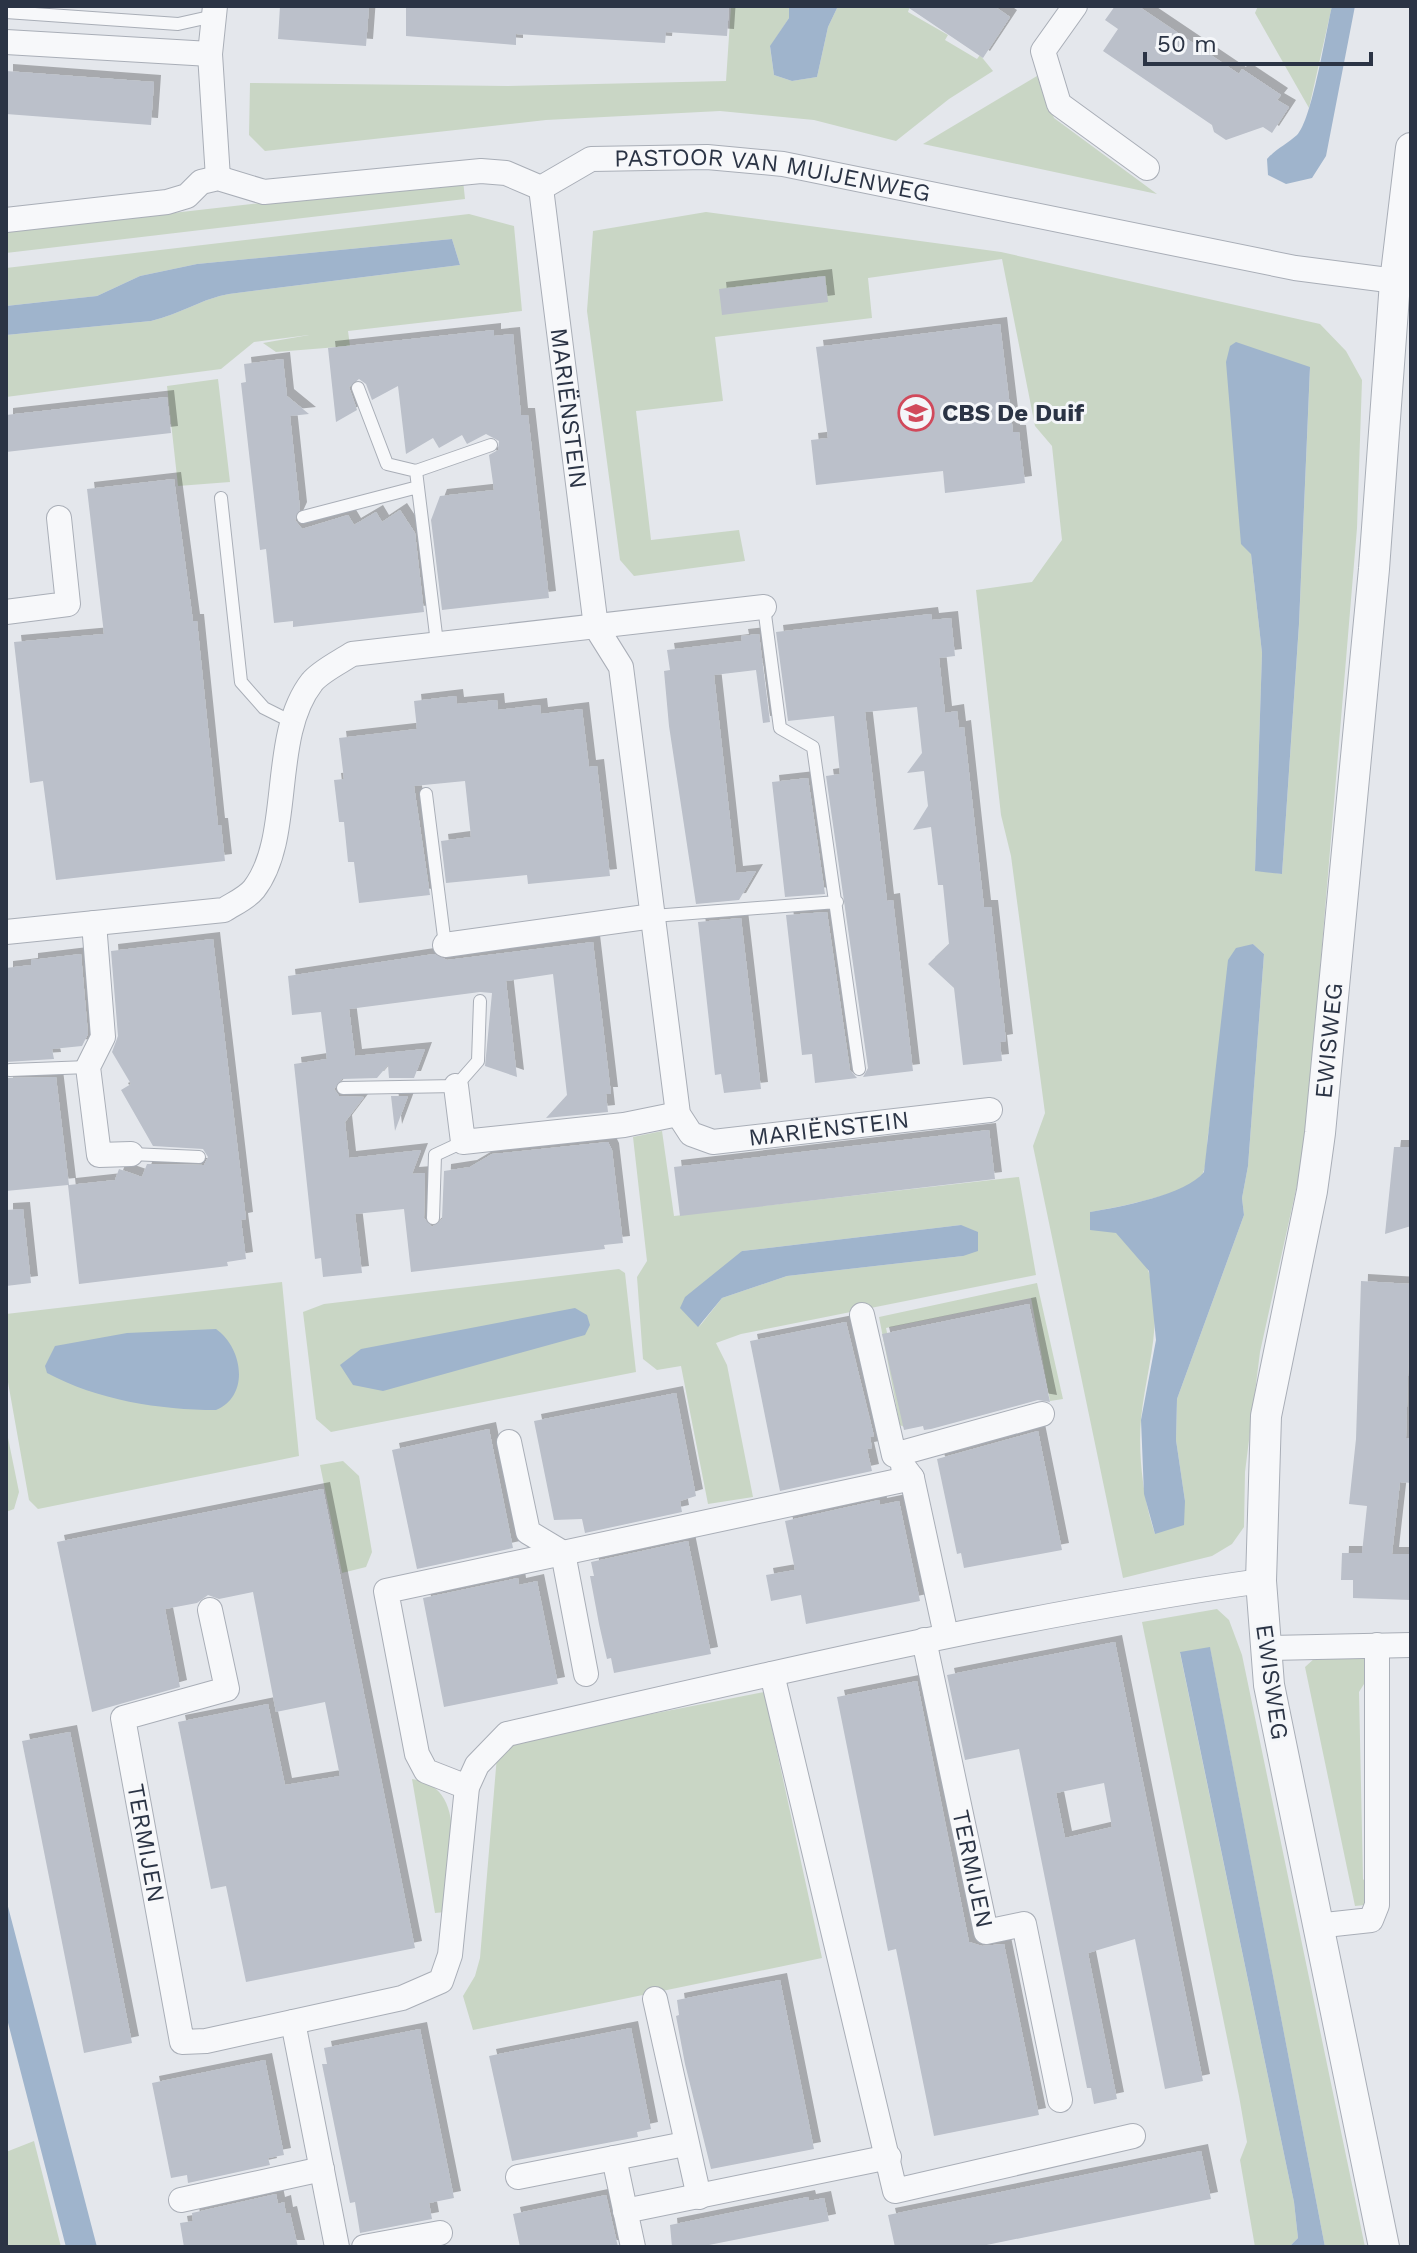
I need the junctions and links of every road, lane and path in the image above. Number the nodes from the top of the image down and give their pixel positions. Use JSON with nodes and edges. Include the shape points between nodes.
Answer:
{"nodes":[{"id":1,"x":1075,"y":6,"type":"edge"},
{"id":2,"x":214,"y":11,"type":"edge"},
{"id":3,"x":6,"y":12,"type":"edge"},
{"id":4,"x":6,"y":42,"type":"edge"},
{"id":5,"x":210,"y":54,"type":"junction"},
{"id":6,"x":1411,"y":148,"type":"edge"},
{"id":7,"x":1147,"y":168,"type":"dead end"},
{"id":8,"x":218,"y":178,"type":"junction"},
{"id":9,"x":541,"y":188,"type":"junction"},
{"id":10,"x":6,"y":220,"type":"edge"},
{"id":11,"x":1403,"y":282,"type":"edge"},
{"id":12,"x":358,"y":388,"type":"dead end"},
{"id":13,"x":491,"y":445,"type":"dead end"},
{"id":14,"x":416,"y":471,"type":"junction"},
{"id":15,"x":418,"y":487,"type":"junction"},
{"id":16,"x":221,"y":498,"type":"dead end"},
{"id":17,"x":303,"y":517,"type":"dead end"},
{"id":18,"x":59,"y":518,"type":"dead end"},
{"id":19,"x":764,"y":607,"type":"joint"},
{"id":20,"x":6,"y":612,"type":"edge"},
{"id":21,"x":596,"y":627,"type":"junction"},
{"id":22,"x":437,"y":643,"type":"junction"},
{"id":23,"x":290,"y":721,"type":"junction"},
{"id":24,"x":426,"y":794,"type":"dead end"},
{"id":25,"x":837,"y":902,"type":"junction"},
{"id":26,"x":653,"y":916,"type":"junction"},
{"id":27,"x":94,"y":923,"type":"junction"},
{"id":28,"x":6,"y":932,"type":"edge"},
{"id":29,"x":445,"y":945,"type":"joint"},
{"id":30,"x":480,"y":1001,"type":"dead end"},
{"id":31,"x":88,"y":1067,"type":"junction"},
{"id":32,"x":859,"y":1069,"type":"dead end"},
{"id":33,"x":10,"y":1070,"type":"dead end"},
{"id":34,"x":456,"y":1086,"type":"junction"},
{"id":35,"x":343,"y":1088,"type":"dead end"},
{"id":36,"x":990,"y":1110,"type":"dead end"},
{"id":37,"x":678,"y":1114,"type":"junction"},
{"id":38,"x":463,"y":1142,"type":"junction"},
{"id":39,"x":131,"y":1154,"type":"joint"},
{"id":40,"x":199,"y":1157,"type":"dead end"},
{"id":41,"x":433,"y":1218,"type":"dead end"},
{"id":42,"x":862,"y":1315,"type":"dead end"},
{"id":43,"x":1042,"y":1414,"type":"dead end"},
{"id":44,"x":509,"y":1442,"type":"dead end"},
{"id":45,"x":894,"y":1455,"type":"junction"},
{"id":46,"x":912,"y":1478,"type":"junction"},
{"id":47,"x":563,"y":1553,"type":"junction"},
{"id":48,"x":1261,"y":1581,"type":"junction"},
{"id":49,"x":210,"y":1610,"type":"dead end"},
{"id":50,"x":935,"y":1638,"type":"junction"},
{"id":51,"x":1377,"y":1645,"type":"junction"},
{"id":52,"x":1411,"y":1645,"type":"edge"},
{"id":53,"x":1265,"y":1648,"type":"junction"},
{"id":54,"x":586,"y":1674,"type":"dead end"},
{"id":55,"x":772,"y":1674,"type":"junction"},
{"id":56,"x":467,"y":1787,"type":"junction"},
{"id":57,"x":1316,"y":1926,"type":"junction"},
{"id":58,"x":655,"y":1999,"type":"dead end"},
{"id":59,"x":293,"y":2022,"type":"junction"},
{"id":60,"x":1060,"y":2100,"type":"dead end"},
{"id":61,"x":1133,"y":2136,"type":"dead end"},
{"id":62,"x":685,"y":2144,"type":"junction"},
{"id":63,"x":889,"y":2157,"type":"junction"},
{"id":64,"x":614,"y":2158,"type":"junction"},
{"id":65,"x":322,"y":2169,"type":"junction"},
{"id":66,"x":518,"y":2177,"type":"dead end"},
{"id":67,"x":699,"y":2197,"type":"junction"},
{"id":68,"x":181,"y":2200,"type":"dead end"},
{"id":69,"x":625,"y":2211,"type":"junction"},
{"id":70,"x":440,"y":2233,"type":"dead end"},
{"id":71,"x":337,"y":2247,"type":"edge"},
{"id":72,"x":364,"y":2247,"type":"edge"},
{"id":73,"x":633,"y":2247,"type":"edge"},
{"id":74,"x":1384,"y":2247,"type":"edge"}],
"edges":[{"from":1,"to":7,"type":"street","via":[[1043,51],[1059,104]]},
{"from":2,"to":3,"type":"lane","via":[[178,24]]},
{"from":2,"to":5,"type":"street"},
{"from":4,"to":5,"type":"street"},
{"from":5,"to":8,"type":"street"},
{"from":6,"to":11,"type":"street","name":"EWISWEG"},
{"from":8,"to":9,"type":"street","via":[[264,192],[481,171],[506,173]]},
{"from":8,"to":10,"type":"street","via":[[167,202]]},
{"from":9,"to":11,"type":"street","name":"PASTOOR VAN MUIJENWEG","via":[[591,159],[707,157],[783,164],[1295,268]]},
{"from":9,"to":21,"type":"street","name":"MARIËNSTEIN"},
{"from":11,"to":48,"type":"street","name":"EWISWEG","via":[[1322,1118],[1266,1416]]},
{"from":12,"to":14,"type":"lane","via":[[387,464]]},
{"from":13,"to":14,"type":"lane"},
{"from":14,"to":15,"type":"lane"},
{"from":15,"to":17,"type":"lane"},
{"from":15,"to":22,"type":"lane"},
{"from":16,"to":23,"type":"lane","via":[[241,682],[264,708]]},
{"from":18,"to":20,"type":"street","via":[[68,604]]},
{"from":19,"to":21,"type":"street"},
{"from":19,"to":25,"type":"lane","via":[[780,728],[813,747]]},
{"from":21,"to":22,"type":"street"},
{"from":21,"to":26,"type":"street","name":"MARIËNSTEIN","via":[[621,667]]},
{"from":22,"to":23,"type":"street","via":[[352,654],[313,680]]},
{"from":23,"to":27,"type":"street","via":[[266,867],[253,892],[224,910]]},
{"from":24,"to":29,"type":"lane"},
{"from":25,"to":26,"type":"lane"},
{"from":25,"to":32,"type":"lane"},
{"from":26,"to":29,"type":"street"},
{"from":26,"to":37,"type":"street","name":"MARIËNSTEIN"},
{"from":27,"to":28,"type":"street"},
{"from":27,"to":31,"type":"street","via":[[103,1037]]},
{"from":30,"to":34,"type":"lane","via":[[478,1061]]},
{"from":31,"to":33,"type":"lane"},
{"from":31,"to":39,"type":"street","via":[[99,1155]]},
{"from":34,"to":35,"type":"lane"},
{"from":34,"to":38,"type":"street"},
{"from":36,"to":37,"type":"street","name":"MARIËNSTEIN","via":[[713,1142],[691,1134]]},
{"from":37,"to":38,"type":"street"},
{"from":38,"to":41,"type":"lane","via":[[435,1155]]},
{"from":39,"to":40,"type":"lane"},
{"from":42,"to":45,"type":"street","name":"TERMIJEN"},
{"from":43,"to":45,"type":"street"},
{"from":44,"to":47,"type":"street","via":[[528,1532]]},
{"from":45,"to":46,"type":"street","name":"TERMIJEN"},
{"from":46,"to":47,"type":"street"},
{"from":46,"to":50,"type":"street","name":"TERMIJEN"},
{"from":47,"to":54,"type":"street"},
{"from":47,"to":56,"type":"street","via":[[386,1591],[417,1754],[426,1771]]},
{"from":48,"to":50,"type":"street","name":"TERMIJEN","via":[[1133,1599]]},
{"from":48,"to":53,"type":"street","name":"EWISWEG"},
{"from":49,"to":59,"type":"street","name":"TERMIJEN","via":[[227,1689],[123,1718],[182,2042]]},
{"from":50,"to":55,"type":"street","name":"TERMIJEN"},
{"from":50,"to":60,"type":"street","name":"TERMIJEN","via":[[986,1932],[1024,1924]]},
{"from":51,"to":52,"type":"street"},
{"from":51,"to":53,"type":"street"},
{"from":51,"to":57,"type":"street","via":[[1377,1905],[1371,1920]]},
{"from":53,"to":57,"type":"street","name":"EWISWEG"},
{"from":55,"to":56,"type":"street","name":"TERMIJEN","via":[[507,1734],[477,1765]]},
{"from":55,"to":63,"type":"street"},
{"from":56,"to":59,"type":"street","name":"TERMIJEN","via":[[450,1955],[441,1981],[402,1998]]},
{"from":57,"to":74,"type":"street","name":"EWISWEG"},
{"from":58,"to":62,"type":"street"},
{"from":59,"to":65,"type":"street"},
{"from":61,"to":63,"type":"street","via":[[895,2191]]},
{"from":62,"to":64,"type":"street"},
{"from":62,"to":67,"type":"street"},
{"from":63,"to":67,"type":"street"},
{"from":64,"to":66,"type":"street"},
{"from":64,"to":69,"type":"street"},
{"from":65,"to":68,"type":"street"},
{"from":65,"to":71,"type":"street"},
{"from":67,"to":69,"type":"street"},
{"from":69,"to":73,"type":"street"},
{"from":70,"to":72,"type":"street"}]}
